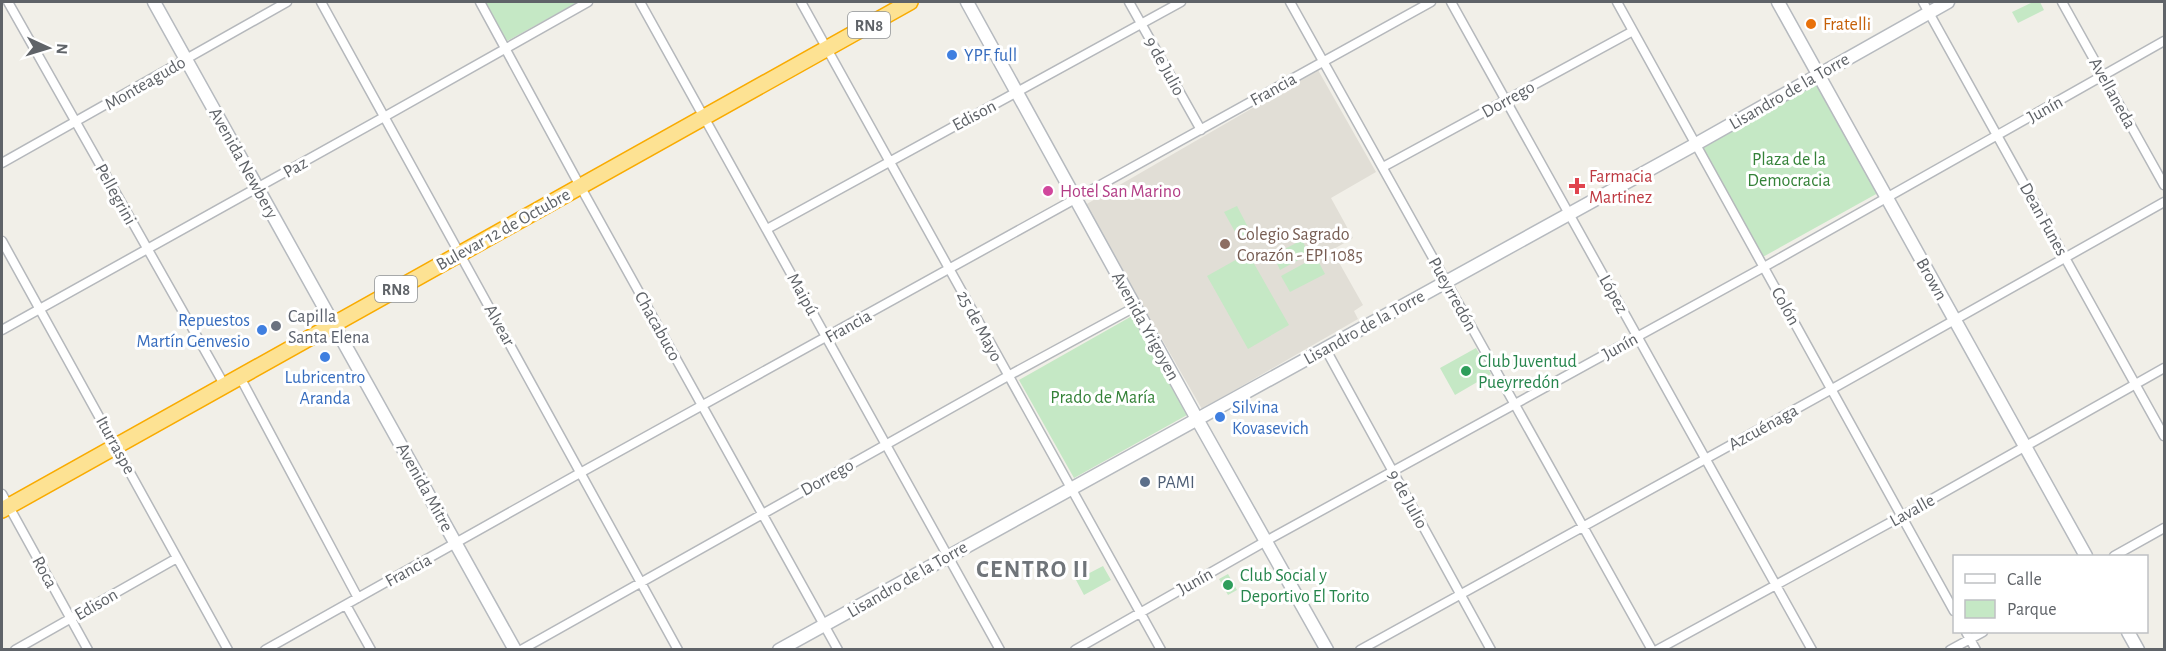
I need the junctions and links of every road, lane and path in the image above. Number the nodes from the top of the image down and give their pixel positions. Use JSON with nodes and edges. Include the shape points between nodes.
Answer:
{"nodes":[{"id":1,"x":8,"y":2,"type":"edge"},
{"id":2,"x":154,"y":2,"type":"edge"},
{"id":3,"x":287,"y":2,"type":"edge"},
{"id":4,"x":321,"y":2,"type":"edge"},
{"id":5,"x":480,"y":2,"type":"edge"},
{"id":6,"x":588,"y":2,"type":"edge"},
{"id":7,"x":640,"y":2,"type":"edge"},
{"id":8,"x":801,"y":2,"type":"edge"},
{"id":9,"x":910,"y":2,"type":"edge"},
{"id":10,"x":967,"y":2,"type":"edge"},
{"id":11,"x":1130,"y":2,"type":"edge"},
{"id":12,"x":1181,"y":2,"type":"edge"},
{"id":13,"x":1290,"y":2,"type":"edge"},
{"id":14,"x":1431,"y":2,"type":"edge"},
{"id":15,"x":1451,"y":2,"type":"edge"},
{"id":16,"x":1617,"y":2,"type":"edge"},
{"id":17,"x":1778,"y":2,"type":"edge"},
{"id":18,"x":1948,"y":2,"type":"edge"},
{"id":19,"x":2062,"y":2,"type":"edge"},
{"id":20,"x":1926,"y":7,"type":"edge"},
{"id":21,"x":1142,"y":24,"type":"junction"},
{"id":22,"x":1633,"y":31,"type":"junction"},
{"id":23,"x":2164,"y":41,"type":"edge"},
{"id":24,"x":506,"y":48,"type":"junction"},
{"id":25,"x":827,"y":48,"type":"junction"},
{"id":26,"x":187,"y":58,"type":"junction"},
{"id":27,"x":1323,"y":62,"type":"junction"},
{"id":28,"x":1818,"y":74,"type":"junction"},
{"id":29,"x":2104,"y":76,"type":"junction"},
{"id":30,"x":1017,"y":92,"type":"junction"},
{"id":31,"x":1506,"y":100,"type":"junction"},
{"id":32,"x":384,"y":117,"type":"junction"},
{"id":33,"x":704,"y":117,"type":"junction"},
{"id":34,"x":76,"y":122,"type":"junction"},
{"id":35,"x":1201,"y":130,"type":"junction"},
{"id":36,"x":1997,"y":135,"type":"junction"},
{"id":37,"x":1696,"y":144,"type":"junction"},
{"id":38,"x":890,"y":161,"type":"junction"},
{"id":39,"x":2,"y":163,"type":"edge"},
{"id":40,"x":1383,"y":168,"type":"junction"},
{"id":41,"x":2164,"y":185,"type":"edge"},
{"id":42,"x":580,"y":186,"type":"junction"},
{"id":43,"x":256,"y":188,"type":"junction"},
{"id":44,"x":1887,"y":197,"type":"junction"},
{"id":45,"x":1076,"y":199,"type":"junction"},
{"id":46,"x":2164,"y":202,"type":"edge"},
{"id":47,"x":1569,"y":213,"type":"junction"},
{"id":48,"x":767,"y":229,"type":"junction"},
{"id":49,"x":2,"y":241,"type":"edge"},
{"id":50,"x":147,"y":250,"type":"junction"},
{"id":51,"x":460,"y":253,"type":"junction"},
{"id":52,"x":2065,"y":258,"type":"junction"},
{"id":53,"x":1764,"y":267,"type":"junction"},
{"id":54,"x":949,"y":269,"type":"junction"},
{"id":55,"x":1446,"y":282,"type":"junction"},
{"id":56,"x":1135,"y":307,"type":"junction"},
{"id":57,"x":40,"y":308,"type":"junction"},
{"id":58,"x":1954,"y":319,"type":"junction"},
{"id":59,"x":333,"y":325,"type":"junction"},
{"id":60,"x":2,"y":330,"type":"edge"},
{"id":61,"x":1637,"y":337,"type":"junction"},
{"id":62,"x":827,"y":338,"type":"junction"},
{"id":63,"x":1325,"y":348,"type":"junction"},
{"id":64,"x":2164,"y":368,"type":"edge"},
{"id":65,"x":1008,"y":376,"type":"junction"},
{"id":66,"x":240,"y":377,"type":"junction"},
{"id":67,"x":2135,"y":384,"type":"junction"},
{"id":68,"x":225,"y":386,"type":"junction"},
{"id":69,"x":1832,"y":389,"type":"junction"},
{"id":70,"x":1515,"y":405,"type":"junction"},
{"id":71,"x":702,"y":407,"type":"junction"},
{"id":72,"x":1197,"y":419,"type":"junction"},
{"id":73,"x":2164,"y":436,"type":"edge"},
{"id":74,"x":886,"y":444,"type":"junction"},
{"id":75,"x":117,"y":446,"type":"junction"},
{"id":76,"x":2025,"y":446,"type":"junction"},
{"id":77,"x":1705,"y":458,"type":"junction"},
{"id":78,"x":580,"y":472,"type":"junction"},
{"id":79,"x":1394,"y":473,"type":"junction"},
{"id":80,"x":1071,"y":488,"type":"junction"},
{"id":81,"x":4,"y":503,"type":"edge"},
{"id":82,"x":762,"y":513,"type":"junction"},
{"id":83,"x":1902,"y":516,"type":"junction"},
{"id":84,"x":1583,"y":526,"type":"junction"},
{"id":85,"x":2164,"y":528,"type":"edge"},
{"id":86,"x":1266,"y":541,"type":"junction"},
{"id":87,"x":456,"y":543,"type":"junction"},
{"id":88,"x":948,"y":555,"type":"junction"},
{"id":89,"x":2085,"y":555,"type":"edge"},
{"id":90,"x":2116,"y":555,"type":"edge"},
{"id":91,"x":177,"y":558,"type":"junction"},
{"id":92,"x":640,"y":582,"type":"junction"},
{"id":93,"x":1775,"y":584,"type":"junction"},
{"id":94,"x":1460,"y":594,"type":"junction"},
{"id":95,"x":358,"y":598,"type":"junction"},
{"id":96,"x":346,"y":605,"type":"junction"},
{"id":97,"x":1953,"y":609,"type":"edge"},
{"id":98,"x":1140,"y":612,"type":"junction"},
{"id":99,"x":71,"y":619,"type":"junction"},
{"id":100,"x":824,"y":625,"type":"junction"},
{"id":101,"x":2129,"y":633,"type":"edge"},
{"id":102,"x":1968,"y":635,"type":"edge"},
{"id":103,"x":15,"y":650,"type":"edge"},
{"id":104,"x":88,"y":650,"type":"edge"},
{"id":105,"x":228,"y":650,"type":"edge"},
{"id":106,"x":265,"y":650,"type":"edge"},
{"id":107,"x":371,"y":650,"type":"edge"},
{"id":108,"x":515,"y":650,"type":"edge"},
{"id":109,"x":521,"y":650,"type":"edge"},
{"id":110,"x":678,"y":650,"type":"edge"},
{"id":111,"x":779,"y":650,"type":"edge"},
{"id":112,"x":838,"y":650,"type":"edge"},
{"id":113,"x":1000,"y":650,"type":"edge"},
{"id":114,"x":1075,"y":650,"type":"edge"},
{"id":115,"x":1161,"y":650,"type":"edge"},
{"id":116,"x":1327,"y":650,"type":"edge"},
{"id":117,"x":1360,"y":650,"type":"edge"},
{"id":118,"x":1491,"y":650,"type":"edge"},
{"id":119,"x":1652,"y":650,"type":"edge"},
{"id":120,"x":1657,"y":650,"type":"edge"},
{"id":121,"x":1812,"y":650,"type":"edge"},
{"id":122,"x":1950,"y":650,"type":"edge"},
{"id":123,"x":1976,"y":650,"type":"edge"},
{"id":124,"x":2138,"y":650,"type":"edge"}],
"edges":[{"from":1,"to":34,"type":"street","name":"Pellegrini"},
{"from":2,"to":26,"type":"main road","name":"Avenida Newbery"},
{"from":3,"to":26,"type":"street","name":"Monteagudo"},
{"from":4,"to":32,"type":"street","name":"Alvear"},
{"from":5,"to":24,"type":"street","name":"Chacabuco"},
{"from":6,"to":24,"type":"street","name":"Paz"},
{"from":7,"to":33,"type":"street","name":"Maipú"},
{"from":8,"to":25,"type":"street","name":"25 de Mayo"},
{"from":9,"to":25,"type":"highway","name":"Bulevar 12 de Octubre","number":"RN8"},
{"from":10,"to":30,"type":"main road","name":"Avenida Yrigoyen"},
{"from":11,"to":21,"type":"street","name":"9 de Julio"},
{"from":12,"to":21,"type":"street","name":"Edison"},
{"from":13,"to":27,"type":"street","name":"Pueyrredón"},
{"from":14,"to":27,"type":"street","name":"Francia"},
{"from":15,"to":31,"type":"street","name":"López"},
{"from":16,"to":22,"type":"street","name":"Colón"},
{"from":17,"to":28,"type":"main road","name":"Brown"},
{"from":18,"to":20,"type":"main road","name":"Lisandro de la Torre"},
{"from":19,"to":29,"type":"street","name":"Avellaneda"},
{"from":20,"to":28,"type":"main road","name":"Lisandro de la Torre"},
{"from":20,"to":36,"type":"street","name":"Dean Funes"},
{"from":21,"to":30,"type":"street","name":"Edison"},
{"from":21,"to":35,"type":"street","name":"9 de Julio"},
{"from":22,"to":31,"type":"street","name":"Dorrego"},
{"from":22,"to":37,"type":"street","name":"Colón"},
{"from":23,"to":29,"type":"street","name":"Junín"},
{"from":24,"to":32,"type":"street","name":"Paz"},
{"from":24,"to":42,"type":"street","name":"Chacabuco"},
{"from":25,"to":33,"type":"highway","name":"Bulevar 12 de Octubre","number":"RN8"},
{"from":25,"to":38,"type":"street","name":"25 de Mayo"},
{"from":26,"to":34,"type":"street","name":"Monteagudo"},
{"from":26,"to":43,"type":"main road","name":"Avenida Newbery"},
{"from":27,"to":35,"type":"street","name":"Francia"},
{"from":27,"to":40,"type":"street","name":"Pueyrredón"},
{"from":28,"to":37,"type":"main road","name":"Lisandro de la Torre"},
{"from":28,"to":44,"type":"main road","name":"Brown"},
{"from":29,"to":36,"type":"street","name":"Junín"},
{"from":29,"to":41,"type":"street","name":"Avellaneda"},
{"from":30,"to":38,"type":"street","name":"Edison"},
{"from":30,"to":45,"type":"main road","name":"Avenida Yrigoyen"},
{"from":31,"to":40,"type":"street","name":"Dorrego"},
{"from":31,"to":47,"type":"street","name":"López"},
{"from":32,"to":43,"type":"street","name":"Paz"},
{"from":32,"to":51,"type":"street","name":"Alvear"},
{"from":33,"to":42,"type":"highway","name":"Bulevar 12 de Octubre","number":"RN8"},
{"from":33,"to":48,"type":"street","name":"Maipú"},
{"from":34,"to":39,"type":"street","name":"Monteagudo"},
{"from":34,"to":50,"type":"street","name":"Pellegrini"},
{"from":35,"to":45,"type":"street","name":"Francia"},
{"from":36,"to":44,"type":"street","name":"Junín"},
{"from":36,"to":52,"type":"street","name":"Dean Funes"},
{"from":37,"to":47,"type":"main road","name":"Lisandro de la Torre"},
{"from":37,"to":53,"type":"street","name":"Colón"},
{"from":38,"to":48,"type":"street","name":"Edison"},
{"from":38,"to":54,"type":"street","name":"25 de Mayo"},
{"from":40,"to":55,"type":"street","name":"Pueyrredón"},
{"from":42,"to":51,"type":"highway","name":"Bulevar 12 de Octubre","number":"RN8"},
{"from":42,"to":71,"type":"street","name":"Chacabuco"},
{"from":43,"to":50,"type":"street","name":"Paz"},
{"from":43,"to":59,"type":"main road","name":"Avenida Newbery"},
{"from":44,"to":53,"type":"street","name":"Junín"},
{"from":44,"to":58,"type":"main road","name":"Brown"},
{"from":45,"to":54,"type":"street","name":"Francia"},
{"from":45,"to":56,"type":"main road","name":"Avenida Yrigoyen"},
{"from":46,"to":52,"type":"street","name":"Azcuénaga"},
{"from":47,"to":55,"type":"main road","name":"Lisandro de la Torre"},
{"from":47,"to":61,"type":"street","name":"López"},
{"from":48,"to":62,"type":"street","name":"Maipú"},
{"from":49,"to":57,"type":"street","name":"Iturraspe"},
{"from":50,"to":57,"type":"street","name":"Paz"},
{"from":50,"to":68,"type":"street","name":"Pellegrini"},
{"from":51,"to":59,"type":"highway","name":"Bulevar 12 de Octubre","number":"RN8"},
{"from":51,"to":78,"type":"street","name":"Alvear"},
{"from":52,"to":58,"type":"street","name":"Azcuénaga"},
{"from":52,"to":67,"type":"street","name":"Dean Funes"},
{"from":53,"to":61,"type":"street","name":"Junín"},
{"from":53,"to":69,"type":"street","name":"Colón"},
{"from":54,"to":62,"type":"street","name":"Francia"},
{"from":54,"to":65,"type":"street","name":"25 de Mayo"},
{"from":55,"to":63,"type":"main road","name":"Lisandro de la Torre"},
{"from":55,"to":70,"type":"street","name":"Pueyrredón"},
{"from":56,"to":65,"type":"street","name":"Dorrego"},
{"from":56,"to":72,"type":"main road","name":"Avenida Yrigoyen"},
{"from":57,"to":60,"type":"street","name":"Paz"},
{"from":57,"to":75,"type":"street","name":"Iturraspe"},
{"from":58,"to":69,"type":"street","name":"Azcuénaga"},
{"from":58,"to":76,"type":"main road","name":"Brown"},
{"from":59,"to":66,"type":"highway","name":"Bulevar 12 de Octubre","number":"RN8"},
{"from":59,"to":87,"type":"main road","name":"Avenida Mitre"},
{"from":61,"to":70,"type":"street","name":"Junín"},
{"from":61,"to":77,"type":"street","name":"López"},
{"from":62,"to":71,"type":"street","name":"Francia"},
{"from":62,"to":74,"type":"street","name":"Maipú"},
{"from":63,"to":72,"type":"main road","name":"Lisandro de la Torre"},
{"from":63,"to":79,"type":"street","name":"9 de Julio"},
{"from":64,"to":67,"type":"street","name":"Lavalle"},
{"from":65,"to":74,"type":"street","name":"Dorrego"},
{"from":65,"to":80,"type":"street","name":"25 de Mayo"},
{"from":66,"to":68,"type":"highway","name":"Bulevar 12 de Octubre","number":"RN8"},
{"from":66,"to":95,"type":"street"},
{"from":67,"to":73,"type":"street","name":"Dean Funes"},
{"from":67,"to":76,"type":"street","name":"Lavalle"},
{"from":68,"to":75,"type":"highway","name":"Bulevar 12 de Octubre","number":"RN8"},
{"from":69,"to":77,"type":"street","name":"Azcuénaga"},
{"from":69,"to":83,"type":"street","name":"Colón"},
{"from":70,"to":79,"type":"street","name":"Junín"},
{"from":70,"to":84,"type":"street","name":"Pueyrredón"},
{"from":71,"to":78,"type":"street","name":"Francia"},
{"from":71,"to":82,"type":"street","name":"Chacabuco"},
{"from":72,"to":80,"type":"main road","name":"Lisandro de la Torre"},
{"from":72,"to":86,"type":"main road","name":"Avenida Yrigoyen"},
{"from":74,"to":82,"type":"street","name":"Dorrego"},
{"from":74,"to":88,"type":"street","name":"Maipú"},
{"from":75,"to":81,"type":"highway","name":"Bulevar 12 de Octubre","number":"RN8"},
{"from":75,"to":91,"type":"street","name":"Iturraspe"},
{"from":76,"to":83,"type":"street","name":"Lavalle"},
{"from":76,"to":89,"type":"main road","name":"Brown"},
{"from":77,"to":84,"type":"street","name":"Azcuénaga"},
{"from":77,"to":93,"type":"street","name":"López"},
{"from":78,"to":87,"type":"street","name":"Francia"},
{"from":78,"to":92,"type":"street","name":"Alvear"},
{"from":79,"to":86,"type":"street","name":"Junín"},
{"from":79,"to":94,"type":"street","name":"9 de Julio"},
{"from":80,"to":88,"type":"main road","name":"Lisandro de la Torre"},
{"from":80,"to":98,"type":"street","name":"25 de Mayo"},
{"from":81,"to":99,"type":"street","name":"Roca"},
{"from":82,"to":92,"type":"street","name":"Dorrego"},
{"from":82,"to":100,"type":"street","name":"Chacabuco"},
{"from":83,"to":93,"type":"street","name":"Lavalle"},
{"from":83,"to":97,"type":"street","name":"Colón"},
{"from":84,"to":94,"type":"street","name":"Azcuénaga"},
{"from":84,"to":119,"type":"street","name":"Pueyrredón"},
{"from":85,"to":90,"type":"street"},
{"from":86,"to":98,"type":"street","name":"Junín"},
{"from":86,"to":116,"type":"main road","name":"Avenida Yrigoyen"},
{"from":87,"to":95,"type":"street","name":"Francia"},
{"from":87,"to":108,"type":"main road","name":"Avenida Mitre"},
{"from":88,"to":100,"type":"main road","name":"Lisandro de la Torre"},
{"from":88,"to":113,"type":"street","name":"Maipú"},
{"from":91,"to":99,"type":"street","name":"Edison"},
{"from":91,"to":105,"type":"street","name":"Iturraspe"},
{"from":92,"to":109,"type":"street","name":"Dorrego"},
{"from":92,"to":110,"type":"street","name":"Alvear"},
{"from":93,"to":120,"type":"street","name":"Lavalle"},
{"from":93,"to":121,"type":"street","name":"López"},
{"from":94,"to":117,"type":"street","name":"Azcuénaga"},
{"from":94,"to":118,"type":"street","name":"9 de Julio"},
{"from":95,"to":96,"type":"street","name":"Francia"},
{"from":96,"to":106,"type":"street","name":"Francia"},
{"from":96,"to":107,"type":"street"},
{"from":98,"to":114,"type":"street","name":"Junín"},
{"from":98,"to":115,"type":"street","name":"25 de Mayo"},
{"from":99,"to":103,"type":"street","name":"Edison"},
{"from":99,"to":104,"type":"street","name":"Roca"},
{"from":100,"to":111,"type":"main road","name":"Lisandro de la Torre"},
{"from":100,"to":112,"type":"street","name":"Chacabuco"},
{"from":101,"to":124,"type":"main road"},
{"from":102,"to":122,"type":"street"},
{"from":102,"to":123,"type":"street"}]}
